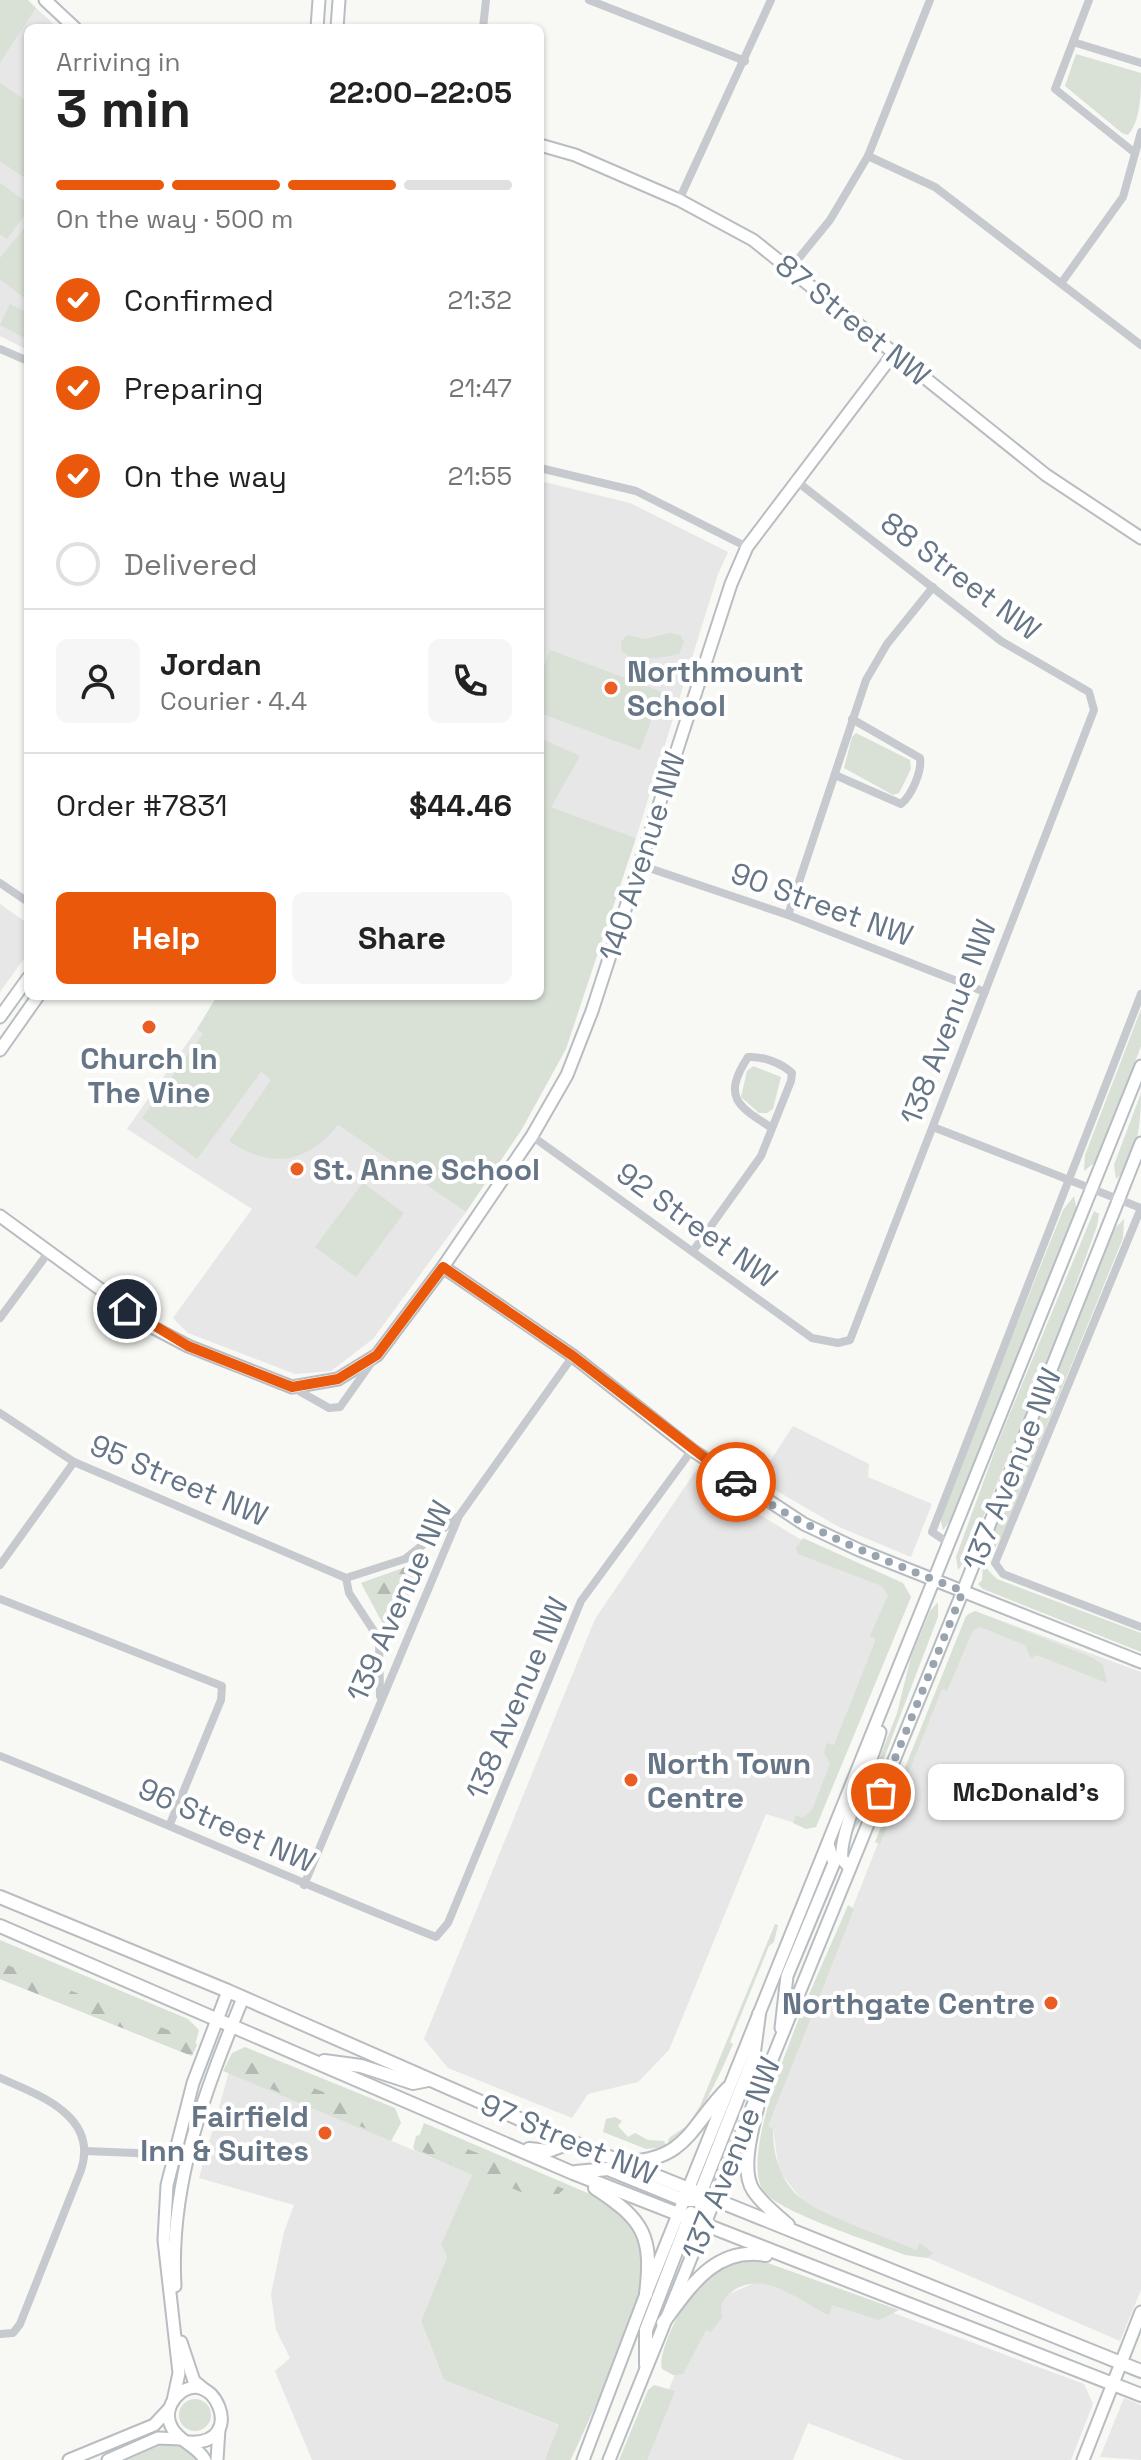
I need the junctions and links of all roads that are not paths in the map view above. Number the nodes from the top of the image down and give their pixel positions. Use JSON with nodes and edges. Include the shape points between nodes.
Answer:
{"nodes":[{"id":1,"x":45,"y":0,"type":"edge"},
{"id":2,"x":319,"y":0,"type":"edge"},
{"id":3,"x":339,"y":0,"type":"edge"},
{"id":4,"x":486,"y":0,"type":"edge"},
{"id":5,"x":589,"y":0,"type":"edge"},
{"id":6,"x":771,"y":0,"type":"edge"},
{"id":7,"x":930,"y":0,"type":"edge"},
{"id":8,"x":1089,"y":0,"type":"edge"},
{"id":9,"x":607,"y":3,"type":"edge"},
{"id":10,"x":71,"y":24,"type":"edge"},
{"id":11,"x":317,"y":24,"type":"edge"},
{"id":12,"x":337,"y":24,"type":"edge"},
{"id":13,"x":483,"y":24,"type":"edge"},
{"id":14,"x":1073,"y":42,"type":"junction"},
{"id":15,"x":745,"y":61,"type":"junction"},
{"id":16,"x":1141,"y":63,"type":"edge"},
{"id":17,"x":1141,"y":132,"type":"edge"},
{"id":18,"x":544,"y":146,"type":"edge"},
{"id":19,"x":1135,"y":153,"type":"junction"},
{"id":20,"x":868,"y":156,"type":"junction"},
{"id":21,"x":679,"y":200,"type":"junction"},
{"id":22,"x":790,"y":269,"type":"junction"},
{"id":23,"x":1062,"y":282,"type":"junction"},
{"id":24,"x":1141,"y":345,"type":"edge"},
{"id":25,"x":0,"y":349,"type":"edge"},
{"id":26,"x":894,"y":353,"type":"junction"},
{"id":27,"x":24,"y":359,"type":"edge"},
{"id":28,"x":544,"y":469,"type":"edge"},
{"id":29,"x":795,"y":480,"type":"junction"},
{"id":30,"x":1141,"y":538,"type":"edge"},
{"id":31,"x":747,"y":547,"type":"junction"},
{"id":32,"x":933,"y":587,"type":"junction"},
{"id":33,"x":1094,"y":710,"type":"joint"},
{"id":34,"x":852,"y":719,"type":"junction"},
{"id":35,"x":835,"y":775,"type":"junction"},
{"id":36,"x":640,"y":865,"type":"junction"},
{"id":37,"x":0,"y":883,"type":"edge"},
{"id":38,"x":24,"y":899,"type":"edge"},
{"id":39,"x":788,"y":915,"type":"junction"},
{"id":40,"x":24,"y":984,"type":"edge"},
{"id":41,"x":985,"y":992,"type":"junction"},
{"id":42,"x":1141,"y":994,"type":"edge"},
{"id":43,"x":35,"y":1000,"type":"edge"},
{"id":44,"x":0,"y":1017,"type":"edge"},
{"id":45,"x":0,"y":1050,"type":"edge"},
{"id":46,"x":1141,"y":1066,"type":"edge"},
{"id":47,"x":933,"y":1127,"type":"junction"},
{"id":48,"x":772,"y":1128,"type":"junction"},
{"id":49,"x":532,"y":1136,"type":"junction"},
{"id":50,"x":1141,"y":1143,"type":"edge"},
{"id":51,"x":1070,"y":1181,"type":"junction"},
{"id":52,"x":1094,"y":1190,"type":"junction"},
{"id":53,"x":1119,"y":1200,"type":"junction"},
{"id":54,"x":1141,"y":1208,"type":"edge"},
{"id":55,"x":0,"y":1216,"type":"edge"},
{"id":56,"x":693,"y":1251,"type":"junction"},
{"id":57,"x":48,"y":1253,"type":"junction"},
{"id":58,"x":443,"y":1267,"type":"junction"},
{"id":59,"x":0,"y":1318,"type":"edge"},
{"id":60,"x":838,"y":1343,"type":"joint"},
{"id":61,"x":377,"y":1355,"type":"junction"},
{"id":62,"x":573,"y":1356,"type":"junction"},
{"id":63,"x":292,"y":1387,"type":"junction"},
{"id":64,"x":0,"y":1413,"type":"edge"},
{"id":65,"x":692,"y":1450,"type":"junction"},
{"id":66,"x":74,"y":1462,"type":"junction"},
{"id":67,"x":459,"y":1516,"type":"junction"},
{"id":68,"x":950,"y":1544,"type":"junction"},
{"id":69,"x":0,"y":1565,"type":"edge"},
{"id":70,"x":346,"y":1578,"type":"junction"},
{"id":71,"x":935,"y":1580,"type":"junction"},
{"id":72,"x":963,"y":1591,"type":"junction"},
{"id":73,"x":0,"y":1599,"type":"edge"},
{"id":74,"x":1141,"y":1627,"type":"edge"},
{"id":75,"x":1141,"y":1662,"type":"edge"},
{"id":76,"x":895,"y":1677,"type":"junction"},
{"id":77,"x":380,"y":1699,"type":"junction"},
{"id":78,"x":0,"y":1756,"type":"edge"},
{"id":79,"x":170,"y":1824,"type":"junction"},
{"id":80,"x":828,"y":1844,"type":"junction"},
{"id":81,"x":850,"y":1868,"type":"junction"},
{"id":82,"x":304,"y":1885,"type":"junction"},
{"id":83,"x":0,"y":1897,"type":"edge"},
{"id":84,"x":0,"y":1926,"type":"edge"},
{"id":85,"x":436,"y":1937,"type":"joint"},
{"id":86,"x":228,"y":1991,"type":"junction"},
{"id":87,"x":243,"y":1998,"type":"junction"},
{"id":88,"x":759,"y":2014,"type":"junction"},
{"id":89,"x":217,"y":2019,"type":"junction"},
{"id":90,"x":232,"y":2025,"type":"junction"},
{"id":91,"x":780,"y":2040,"type":"junction"},
{"id":92,"x":309,"y":2059,"type":"junction"},
{"id":93,"x":0,"y":2078,"type":"edge"},
{"id":94,"x":764,"y":2079,"type":"junction"},
{"id":95,"x":428,"y":2080,"type":"junction"},
{"id":96,"x":728,"y":2088,"type":"junction"},
{"id":97,"x":572,"y":2142,"type":"junction"},
{"id":98,"x":510,"y":2145,"type":"junction"},
{"id":99,"x":85,"y":2151,"type":"junction"},
{"id":100,"x":179,"y":2161,"type":"junction"},
{"id":101,"x":622,"y":2163,"type":"junction"},
{"id":102,"x":573,"y":2173,"type":"junction"},
{"id":103,"x":693,"y":2197,"type":"junction"},
{"id":104,"x":714,"y":2199,"type":"junction"},
{"id":105,"x":683,"y":2218,"type":"junction"},
{"id":106,"x":703,"y":2225,"type":"junction"},
{"id":107,"x":797,"y":2232,"type":"junction"},
{"id":108,"x":789,"y":2259,"type":"junction"},
{"id":109,"x":646,"y":2294,"type":"junction"},
{"id":110,"x":1141,"y":2312,"type":"edge"},
{"id":111,"x":663,"y":2323,"type":"junction"},
{"id":112,"x":0,"y":2334,"type":"edge"},
{"id":113,"x":1121,"y":2363,"type":"junction"},
{"id":114,"x":646,"y":2365,"type":"junction"},
{"id":115,"x":1141,"y":2371,"type":"edge"},
{"id":116,"x":1113,"y":2384,"type":"junction"},
{"id":117,"x":205,"y":2390,"type":"junction"},
{"id":118,"x":1141,"y":2395,"type":"edge"},
{"id":119,"x":171,"y":2405,"type":"junction"},
{"id":120,"x":219,"y":2428,"type":"junction"},
{"id":121,"x":185,"y":2440,"type":"junction"},
{"id":122,"x":69,"y":2460,"type":"edge"},
{"id":123,"x":108,"y":2460,"type":"edge"},
{"id":124,"x":205,"y":2460,"type":"edge"},
{"id":125,"x":217,"y":2460,"type":"edge"},
{"id":126,"x":583,"y":2460,"type":"edge"},
{"id":127,"x":609,"y":2460,"type":"edge"},
{"id":128,"x":1083,"y":2460,"type":"edge"}],
"edges":[{"from":1,"to":10,"type":"street"},
{"from":2,"to":11,"type":"street"},
{"from":3,"to":12,"type":"street"},
{"from":4,"to":13,"type":"street"},
{"from":5,"to":9,"type":"street"},
{"from":6,"to":15,"type":"street"},
{"from":7,"to":20,"type":"street"},
{"from":8,"to":14,"type":"street"},
{"from":9,"to":15,"type":"street"},
{"from":14,"to":16,"type":"street"},
{"from":14,"to":19,"type":"street","via":[[1055,89]]},
{"from":15,"to":21,"type":"street"},
{"from":17,"to":19,"type":"street"},
{"from":18,"to":21,"type":"street","name":"87 Street NW"},
{"from":19,"to":23,"type":"street","via":[[1123,197]]},
{"from":20,"to":22,"type":"street","via":[[830,220]]},
{"from":20,"to":23,"type":"street","via":[[935,187]]},
{"from":21,"to":22,"type":"street","name":"87 Street NW","via":[[753,240]]},
{"from":22,"to":26,"type":"street","name":"87 Street NW"},
{"from":23,"to":24,"type":"street"},
{"from":25,"to":27,"type":"street"},
{"from":26,"to":29,"type":"street","name":"140 Avenue NW"},
{"from":26,"to":30,"type":"street","name":"87 Street NW","via":[[1046,475]]},
{"from":28,"to":31,"type":"street","via":[[636,491]]},
{"from":29,"to":31,"type":"street","name":"140 Avenue NW"},
{"from":29,"to":32,"type":"street","name":"88 Street NW"},
{"from":31,"to":36,"type":"street","name":"140 Avenue NW"},
{"from":32,"to":33,"type":"street","name":"88 Street NW","via":[[1001,641],[1089,692]]},
{"from":32,"to":34,"type":"street","via":[[887,644]]},
{"from":33,"to":41,"type":"street","name":"138 Avenue NW"},
{"from":34,"to":35,"type":"street"},
{"from":34,"to":35,"type":"street","via":[[910,750],[922,766],[901,804]]},
{"from":35,"to":39,"type":"street"},
{"from":36,"to":39,"type":"street","name":"90 Street NW"},
{"from":36,"to":49,"type":"street","name":"140 Avenue NW","via":[[577,1049]]},
{"from":37,"to":38,"type":"street"},
{"from":39,"to":41,"type":"street","name":"90 Street NW"},
{"from":40,"to":44,"type":"street"},
{"from":41,"to":47,"type":"street","name":"138 Avenue NW"},
{"from":42,"to":51,"type":"street","name":"137 Avenue NW"},
{"from":43,"to":45,"type":"street"},
{"from":46,"to":52,"type":"street","name":"137 Avenue NW"},
{"from":47,"to":51,"type":"street"},
{"from":47,"to":60,"type":"street","name":"138 Avenue NW","via":[[850,1340]]},
{"from":48,"to":48,"type":"street","via":[[792,1073],[758,1056],[748,1057],[734,1100]]},
{"from":48,"to":56,"type":"street","via":[[761,1156]]},
{"from":49,"to":56,"type":"street","name":"92 Street NW"},
{"from":49,"to":58,"type":"street","name":"140 Avenue NW"},
{"from":50,"to":53,"type":"street","name":"137 Avenue NW"},
{"from":51,"to":52,"type":"street"},
{"from":51,"to":68,"type":"street","name":"137 Avenue NW","via":[[932,1532]]},
{"from":52,"to":53,"type":"street"},
{"from":52,"to":68,"type":"street","name":"137 Avenue NW"},
{"from":53,"to":54,"type":"street"},
{"from":53,"to":72,"type":"street","name":"137 Avenue NW"},
{"from":54,"to":74,"type":"street","name":"137 Avenue NW","via":[[995,1563],[1003,1574]]},
{"from":55,"to":57,"type":"street"},
{"from":56,"to":60,"type":"street","name":"92 Street NW","via":[[812,1338]]},
{"from":57,"to":59,"type":"street"},
{"from":57,"to":63,"type":"street","via":[[152,1327]]},
{"from":58,"to":61,"type":"street","name":"140 Avenue NW"},
{"from":58,"to":62,"type":"street"},
{"from":61,"to":63,"type":"street","via":[[338,1379]]},
{"from":61,"to":63,"type":"street","via":[[340,1407],[329,1408]]},
{"from":62,"to":65,"type":"street"},
{"from":62,"to":67,"type":"street","name":"139 Avenue NW"},
{"from":64,"to":66,"type":"street","name":"95 Street NW"},
{"from":65,"to":71,"type":"street","via":[[804,1524]]},
{"from":65,"to":85,"type":"street","name":"138 Avenue NW","via":[[581,1601],[448,1923]]},
{"from":66,"to":69,"type":"street"},
{"from":66,"to":70,"type":"street","name":"95 Street NW"},
{"from":67,"to":70,"type":"street","via":[[405,1559]]},
{"from":67,"to":77,"type":"street","name":"139 Avenue NW"},
{"from":68,"to":71,"type":"street","name":"137 Avenue NW"},
{"from":70,"to":77,"type":"street","via":[[349,1593],[379,1639]]},
{"from":71,"to":72,"type":"street"},
{"from":71,"to":76,"type":"street","name":"137 Avenue NW"},
{"from":72,"to":75,"type":"street"},
{"from":72,"to":81,"type":"street","name":"137 Avenue NW"},
{"from":73,"to":79,"type":"street","via":[[222,1686],[221,1700]]},
{"from":76,"to":80,"type":"street","name":"137 Avenue NW"},
{"from":76,"to":81,"type":"street","via":[[869,1772],[842,1840],[842,1859]]},
{"from":77,"to":82,"type":"street","name":"139 Avenue NW"},
{"from":78,"to":79,"type":"street","name":"96 Street NW"},
{"from":79,"to":82,"type":"street","name":"96 Street NW"},
{"from":80,"to":88,"type":"street","name":"137 Avenue NW"},
{"from":80,"to":91,"type":"street","via":[[834,1863],[787,1976]]},
{"from":81,"to":91,"type":"street","name":"137 Avenue NW"},
{"from":82,"to":85,"type":"street","name":"96 Street NW"},
{"from":83,"to":86,"type":"main road","name":"97 Street NW"},
{"from":84,"to":89,"type":"main road","name":"97 Street NW"},
{"from":86,"to":87,"type":"main road","name":"97 Street NW"},
{"from":86,"to":89,"type":"street"},
{"from":87,"to":90,"type":"street"},
{"from":87,"to":95,"type":"main road","name":"97 Street NW"},
{"from":88,"to":96,"type":"street","name":"137 Avenue NW"},
{"from":88,"to":103,"type":"main road","via":[[753,2059]]},
{"from":89,"to":90,"type":"main road","name":"97 Street NW"},
{"from":89,"to":100,"type":"street","via":[[193,2083]]},
{"from":90,"to":92,"type":"main road","name":"97 Street NW"},
{"from":90,"to":100,"type":"street"},
{"from":91,"to":94,"type":"street","name":"137 Avenue NW"},
{"from":92,"to":95,"type":"main road","via":[[361,2066],[413,2083]]},
{"from":92,"to":98,"type":"main road","name":"97 Street NW"},
{"from":93,"to":99,"type":"street","via":[[62,2109],[79,2127]]},
{"from":94,"to":104,"type":"street","name":"137 Avenue NW"},
{"from":94,"to":107,"type":"main road","via":[[748,2177],[766,2205]]},
{"from":95,"to":97,"type":"main road","name":"97 Street NW"},
{"from":96,"to":101,"type":"main road","via":[[676,2150],[650,2161]]},
{"from":96,"to":103,"type":"street","name":"137 Avenue NW"},
{"from":97,"to":98,"type":"main road","via":[[548,2151]]},
{"from":97,"to":101,"type":"main road","name":"97 Street NW"},
{"from":98,"to":102,"type":"main road","name":"97 Street NW"},
{"from":99,"to":100,"type":"street"},
{"from":99,"to":112,"type":"street","via":[[13,2333]]},
{"from":100,"to":117,"type":"street","via":[[176,2308],[189,2371]]},
{"from":100,"to":119,"type":"street","via":[[164,2240],[179,2373]]},
{"from":101,"to":103,"type":"main road","name":"97 Street NW"},
{"from":102,"to":103,"type":"main road","via":[[608,2169]]},
{"from":102,"to":105,"type":"main road","name":"97 Street NW"},
{"from":102,"to":109,"type":"main road","via":[[615,2200],[642,2227],[649,2247]]},
{"from":103,"to":104,"type":"main road","name":"97 Street NW"},
{"from":103,"to":105,"type":"main road"},
{"from":103,"to":106,"type":"main road"},
{"from":104,"to":106,"type":"street","name":"137 Avenue NW"},
{"from":104,"to":107,"type":"main road","name":"97 Street NW"},
{"from":105,"to":106,"type":"main road","name":"97 Street NW"},
{"from":105,"to":109,"type":"street","name":"137 Avenue NW"},
{"from":105,"to":114,"type":"main road","via":[[646,2330]]},
{"from":106,"to":108,"type":"main road","name":"97 Street NW"},
{"from":106,"to":111,"type":"street","name":"137 Avenue NW"},
{"from":107,"to":113,"type":"main road","name":"97 Street NW"},
{"from":108,"to":111,"type":"main road","via":[[758,2253],[718,2261],[692,2284]]},
{"from":108,"to":116,"type":"main road","name":"97 Street NW"},
{"from":109,"to":126,"type":"street","name":"137 Avenue NW"},
{"from":110,"to":113,"type":"street"},
{"from":111,"to":114,"type":"street","name":"137 Avenue NW"},
{"from":113,"to":115,"type":"main road","name":"97 Street NW"},
{"from":113,"to":116,"type":"street"},
{"from":114,"to":127,"type":"street","name":"137 Avenue NW"},
{"from":116,"to":118,"type":"main road","name":"97 Street NW"},
{"from":116,"to":128,"type":"street"},
{"from":117,"to":119,"type":"street","via":[[187,2390]]},
{"from":117,"to":120,"type":"street","via":[[222,2410]]},
{"from":119,"to":121,"type":"street","via":[[170,2426]]},
{"from":119,"to":122,"type":"street","via":[[154,2425]]},
{"from":120,"to":121,"type":"street","via":[[206,2440]]},
{"from":120,"to":125,"type":"street"},
{"from":121,"to":123,"type":"street","via":[[158,2438]]},
{"from":121,"to":124,"type":"street"}]}
